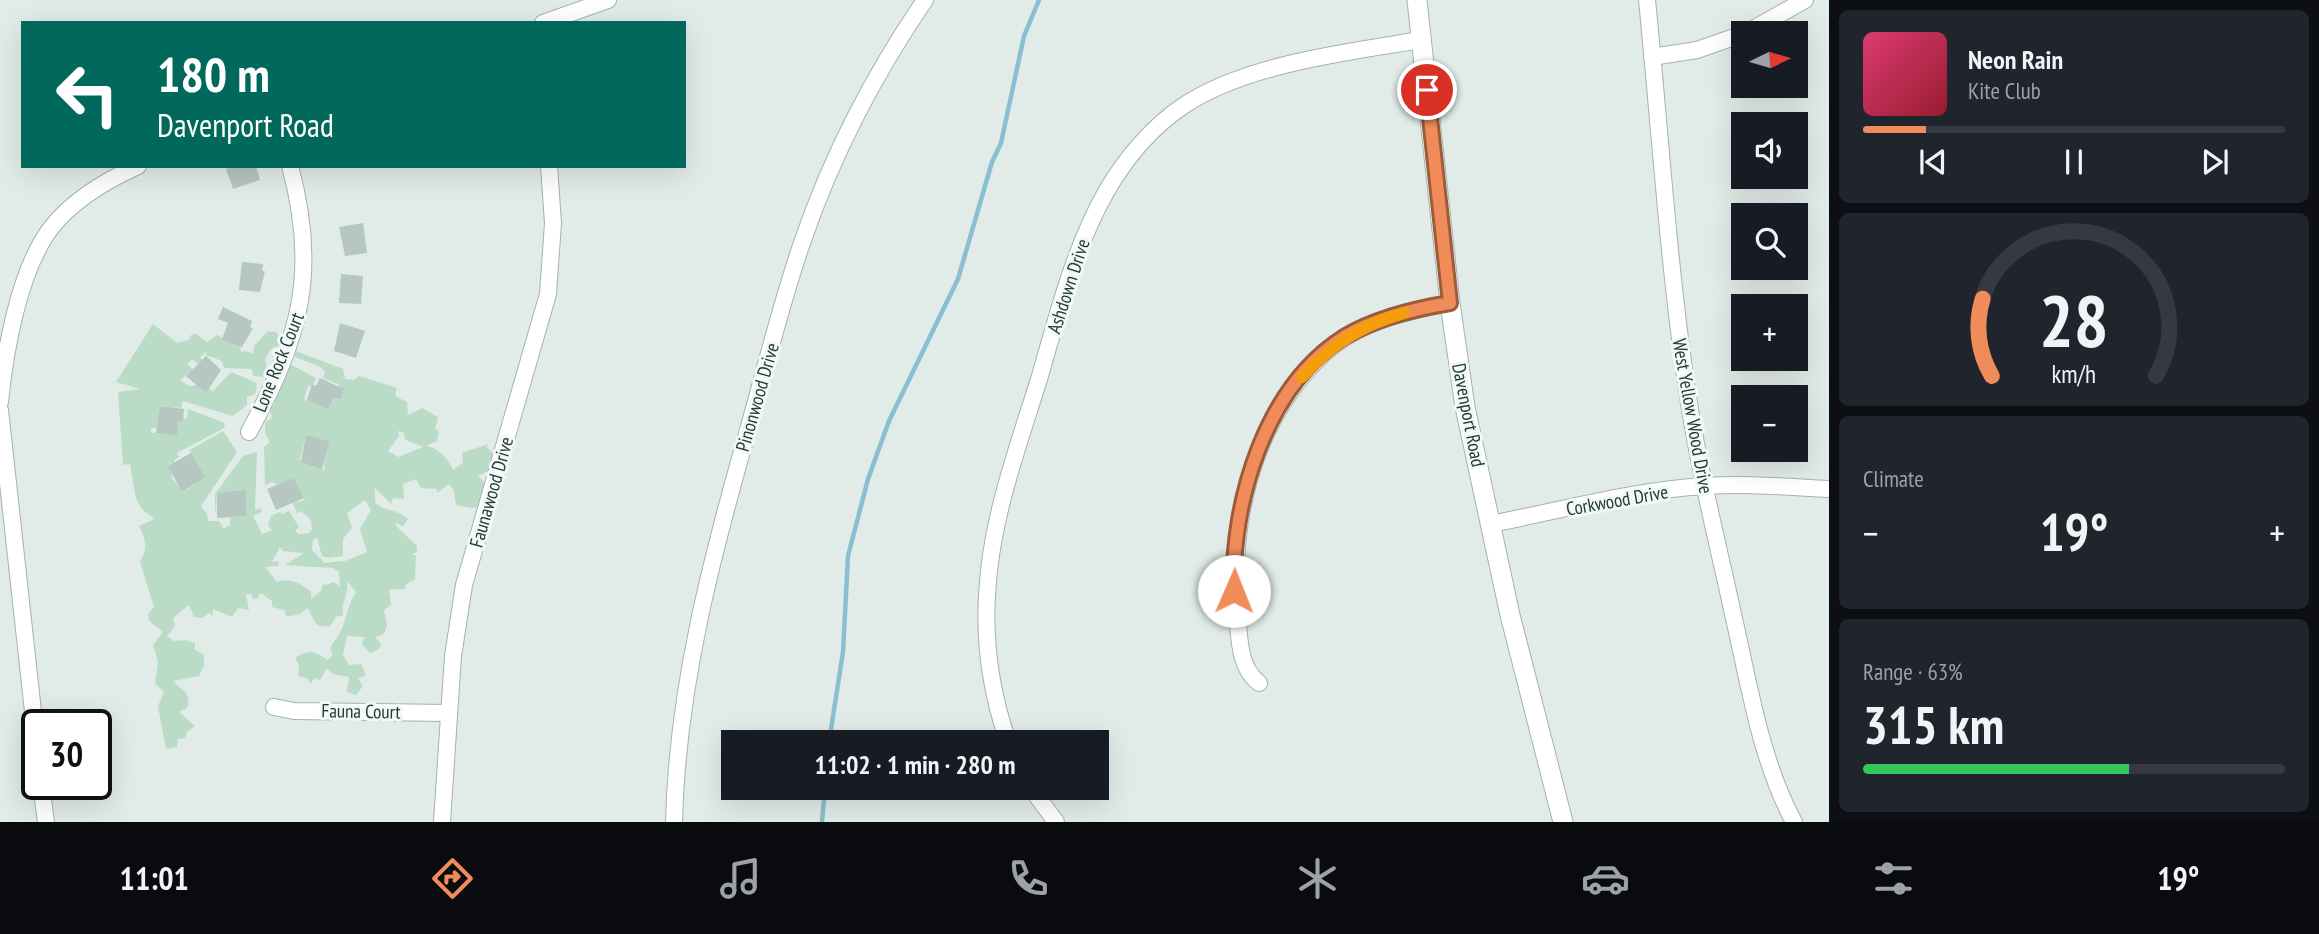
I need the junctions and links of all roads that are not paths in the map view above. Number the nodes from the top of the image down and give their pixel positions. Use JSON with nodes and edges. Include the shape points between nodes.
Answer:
{"nodes":[{"id":1,"x":608,"y":0,"type":"edge"},
{"id":2,"x":925,"y":0,"type":"edge"},
{"id":3,"x":1417,"y":0,"type":"edge"},
{"id":4,"x":1647,"y":0,"type":"edge"},
{"id":5,"x":1805,"y":0,"type":"edge"},
{"id":6,"x":549,"y":21,"type":"edge"},
{"id":7,"x":1767,"y":21,"type":"edge"},
{"id":8,"x":1731,"y":38,"type":"edge"},
{"id":9,"x":1421,"y":40,"type":"junction"},
{"id":10,"x":1652,"y":57,"type":"junction"},
{"id":11,"x":134,"y":168,"type":"edge"},
{"id":12,"x":290,"y":168,"type":"edge"},
{"id":13,"x":549,"y":168,"type":"edge"},
{"id":14,"x":1450,"y":303,"type":"junction"},
{"id":15,"x":0,"y":402,"type":"edge"},
{"id":16,"x":0,"y":410,"type":"edge"},
{"id":17,"x":249,"y":432,"type":"dead end"},
{"id":18,"x":1704,"y":486,"type":"junction"},
{"id":19,"x":1829,"y":489,"type":"edge"},
{"id":20,"x":1491,"y":524,"type":"junction"},
{"id":21,"x":1259,"y":683,"type":"dead end"},
{"id":22,"x":274,"y":707,"type":"dead end"},
{"id":23,"x":33,"y":709,"type":"edge"},
{"id":24,"x":449,"y":713,"type":"junction"},
{"id":25,"x":1003,"y":730,"type":"edge"},
{"id":26,"x":43,"y":800,"type":"edge"},
{"id":27,"x":1040,"y":800,"type":"edge"},
{"id":28,"x":46,"y":822,"type":"edge"},
{"id":29,"x":442,"y":822,"type":"edge"},
{"id":30,"x":674,"y":822,"type":"edge"},
{"id":31,"x":1056,"y":822,"type":"edge"},
{"id":32,"x":1563,"y":822,"type":"edge"},
{"id":33,"x":1794,"y":822,"type":"edge"}],
"edges":[{"from":1,"to":6,"type":"street"},
{"from":2,"to":30,"type":"street","name":"Pinonwood Drive","via":[[869,92],[811,218],[794,269],[727,503],[709,583],[678,743]]},
{"from":3,"to":9,"type":"street","name":"Davenport Road"},
{"from":4,"to":10,"type":"street","name":"West Yellow Wood Drive"},
{"from":5,"to":7,"type":"street"},
{"from":8,"to":10,"type":"street","via":[[1685,53]]},
{"from":9,"to":14,"type":"street","name":"Davenport Road"},
{"from":9,"to":25,"type":"street","name":"Ashdown Drive","via":[[1250,74],[1214,87],[1151,133],[1106,192],[1068,280],[993,546],[987,648]]},
{"from":10,"to":18,"type":"street","name":"West Yellow Wood Drive","via":[[1675,300]]},
{"from":11,"to":15,"type":"street","via":[[59,218],[41,244],[12,332]]},
{"from":12,"to":17,"type":"street","name":"Lone Rock Court","via":[[302,237],[302,303],[280,368]]},
{"from":13,"to":24,"type":"street","name":"Faunawood Drive","via":[[553,223],[548,294],[464,585]]},
{"from":14,"to":20,"type":"street","name":"Davenport Road","via":[[1465,407]]},
{"from":14,"to":21,"type":"street","via":[[1389,317],[1342,339],[1302,376],[1270,426],[1246,491],[1234,569],[1243,659]]},
{"from":16,"to":23,"type":"street"},
{"from":18,"to":19,"type":"street","name":"Corkwood Drive"},
{"from":18,"to":20,"type":"street","name":"Corkwood Drive"},
{"from":18,"to":33,"type":"street","name":"West Yellow Wood Drive","via":[[1761,731]]},
{"from":20,"to":32,"type":"street","name":"Davenport Road"},
{"from":22,"to":24,"type":"street","name":"Fauna Court"},
{"from":24,"to":29,"type":"street","name":"Faunawood Drive"},
{"from":26,"to":28,"type":"street"},
{"from":27,"to":31,"type":"street"}]}
